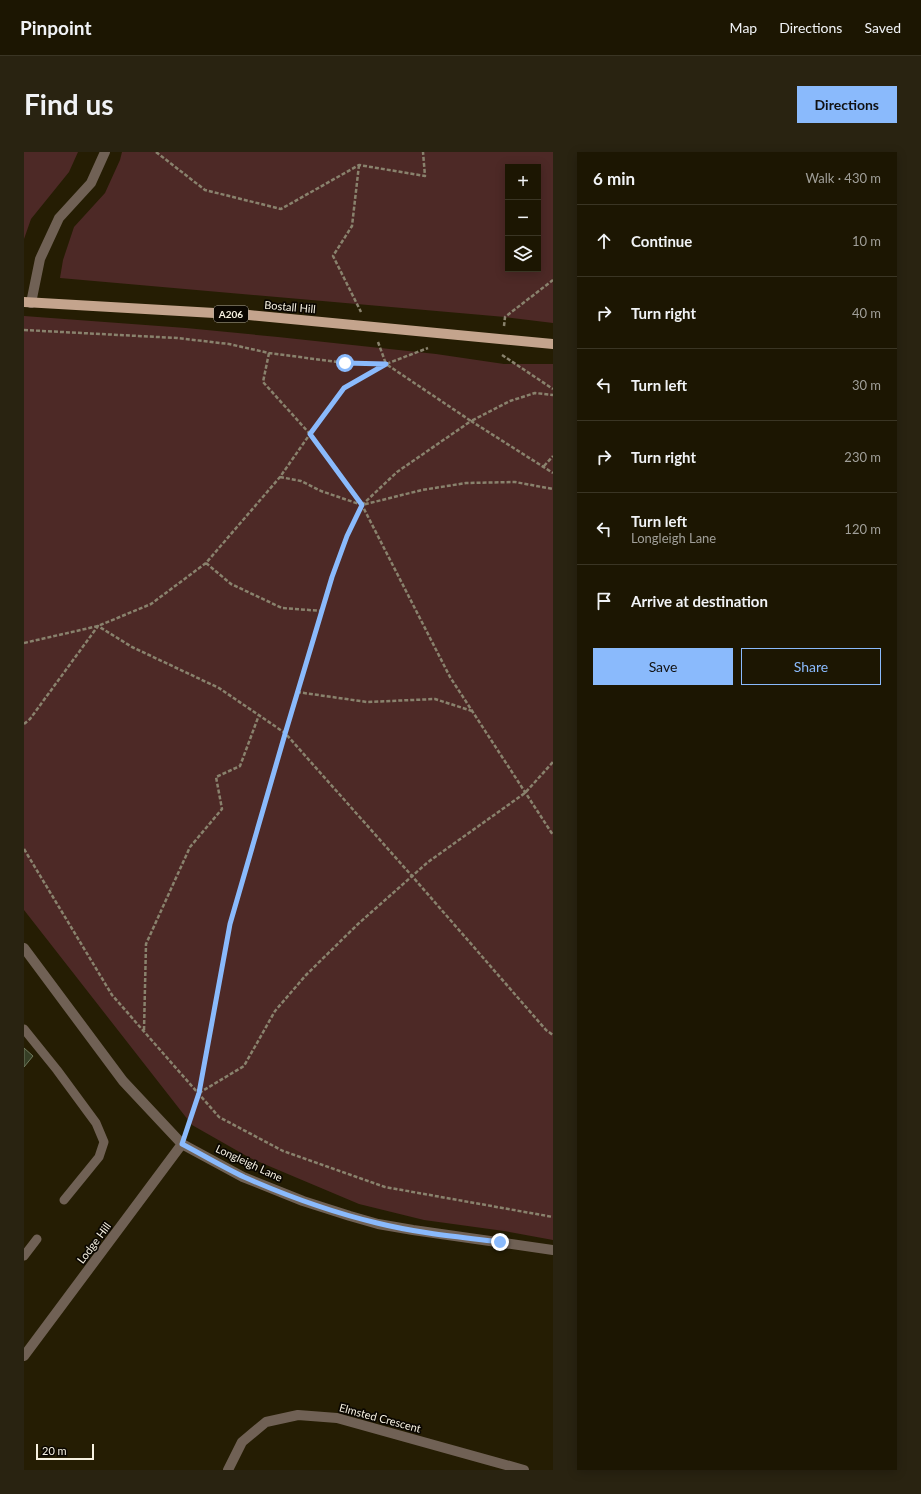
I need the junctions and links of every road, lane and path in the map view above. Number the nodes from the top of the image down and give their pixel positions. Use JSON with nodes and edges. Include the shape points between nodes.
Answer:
{"nodes":[{"id":1,"x":104,"y":152,"type":"edge"},
{"id":2,"x":156,"y":152,"type":"edge"},
{"id":3,"x":423,"y":152,"type":"edge"},
{"id":4,"x":359,"y":165,"type":"junction"},
{"id":5,"x":553,"y":280,"type":"edge"},
{"id":6,"x":28,"y":302,"type":"edge"},
{"id":7,"x":504,"y":324,"type":"dead end"},
{"id":8,"x":372,"y":327,"type":"junction"},
{"id":9,"x":24,"y":330,"type":"edge"},
{"id":10,"x":553,"y":344,"type":"edge"},
{"id":11,"x":434,"y":345,"type":"dead end"},
{"id":12,"x":269,"y":353,"type":"junction"},
{"id":13,"x":502,"y":355,"type":"dead end"},
{"id":14,"x":386,"y":364,"type":"junction"},
{"id":15,"x":553,"y":389,"type":"edge"},
{"id":16,"x":553,"y":395,"type":"edge"},
{"id":17,"x":471,"y":421,"type":"junction"},
{"id":18,"x":310,"y":434,"type":"junction"},
{"id":19,"x":553,"y":456,"type":"edge"},
{"id":20,"x":544,"y":466,"type":"junction"},
{"id":21,"x":553,"y":473,"type":"edge"},
{"id":22,"x":280,"y":478,"type":"junction"},
{"id":23,"x":553,"y":489,"type":"edge"},
{"id":24,"x":362,"y":505,"type":"junction"},
{"id":25,"x":206,"y":563,"type":"junction"},
{"id":26,"x":322,"y":611,"type":"junction"},
{"id":27,"x":98,"y":626,"type":"junction"},
{"id":28,"x":24,"y":643,"type":"edge"},
{"id":29,"x":298,"y":692,"type":"junction"},
{"id":30,"x":472,"y":711,"type":"junction"},
{"id":31,"x":259,"y":715,"type":"junction"},
{"id":32,"x":24,"y":724,"type":"edge"},
{"id":33,"x":285,"y":734,"type":"junction"},
{"id":34,"x":553,"y":762,"type":"edge"},
{"id":35,"x":525,"y":793,"type":"junction"},
{"id":36,"x":553,"y":835,"type":"edge"},
{"id":37,"x":24,"y":849,"type":"edge"},
{"id":38,"x":412,"y":876,"type":"junction"},
{"id":39,"x":24,"y":948,"type":"edge"},
{"id":40,"x":24,"y":1029,"type":"edge"},
{"id":41,"x":144,"y":1031,"type":"junction"},
{"id":42,"x":553,"y":1035,"type":"edge"},
{"id":43,"x":199,"y":1093,"type":"junction"},
{"id":44,"x":182,"y":1144,"type":"junction"},
{"id":45,"x":64,"y":1200,"type":"dead end"},
{"id":46,"x":553,"y":1217,"type":"edge"},
{"id":47,"x":37,"y":1239,"type":"dead end"},
{"id":48,"x":553,"y":1250,"type":"edge"},
{"id":49,"x":24,"y":1256,"type":"edge"},
{"id":50,"x":24,"y":1356,"type":"edge"},
{"id":51,"x":228,"y":1470,"type":"edge"},
{"id":52,"x":524,"y":1470,"type":"edge"}],
"edges":[{"from":1,"to":6,"type":"street","via":[[91,183],[59,218],[40,259]]},
{"from":2,"to":4,"type":"path","via":[[205,190],[281,208]]},
{"from":3,"to":4,"type":"path","via":[[425,176]]},
{"from":4,"to":8,"type":"path","via":[[352,226],[333,256],[360,310]]},
{"from":5,"to":7,"type":"path","via":[[506,317]]},
{"from":6,"to":8,"type":"main road","name":"Bostall Hill","number":"A206","via":[[249,315]]},
{"from":8,"to":10,"type":"main road","name":"Bostall Hill","number":"A206"},
{"from":8,"to":14,"type":"path"},
{"from":9,"to":12,"type":"path","via":[[178,338],[229,344]]},
{"from":11,"to":14,"type":"path"},
{"from":12,"to":14,"type":"path","via":[[345,363]]},
{"from":12,"to":18,"type":"path","via":[[263,382]]},
{"from":13,"to":15,"type":"path"},
{"from":14,"to":17,"type":"path"},
{"from":14,"to":18,"type":"path","via":[[344,388]]},
{"from":16,"to":17,"type":"path","via":[[535,393],[510,401]]},
{"from":17,"to":20,"type":"path"},
{"from":17,"to":24,"type":"path","via":[[397,472]]},
{"from":18,"to":22,"type":"path"},
{"from":18,"to":24,"type":"path"},
{"from":19,"to":20,"type":"path"},
{"from":20,"to":21,"type":"path"},
{"from":22,"to":24,"type":"path","via":[[301,481]]},
{"from":22,"to":25,"type":"path"},
{"from":23,"to":24,"type":"path","via":[[515,482],[466,483],[422,490]]},
{"from":24,"to":26,"type":"path","via":[[347,536]]},
{"from":24,"to":30,"type":"path","via":[[450,677]]},
{"from":25,"to":26,"type":"path","via":[[231,584],[282,608]]},
{"from":25,"to":27,"type":"path","via":[[151,604]]},
{"from":26,"to":29,"type":"path"},
{"from":27,"to":28,"type":"path"},
{"from":27,"to":31,"type":"path","via":[[132,647],[219,688]]},
{"from":27,"to":32,"type":"path"},
{"from":29,"to":30,"type":"path","via":[[367,702],[435,699]]},
{"from":29,"to":33,"type":"path"},
{"from":30,"to":35,"type":"path"},
{"from":31,"to":33,"type":"path"},
{"from":31,"to":41,"type":"path","via":[[240,766],[216,777],[222,809],[190,847],[146,944]]},
{"from":33,"to":38,"type":"path"},
{"from":33,"to":43,"type":"path","via":[[230,924]]},
{"from":34,"to":35,"type":"path"},
{"from":35,"to":36,"type":"path"},
{"from":35,"to":38,"type":"path"},
{"from":37,"to":41,"type":"path","via":[[112,995]]},
{"from":38,"to":42,"type":"path"},
{"from":38,"to":43,"type":"path","via":[[306,975],[275,1012],[244,1066]]},
{"from":39,"to":44,"type":"street","name":"Longleigh Lane","via":[[123,1081]]},
{"from":40,"to":45,"type":"lane","via":[[96,1123],[104,1142],[99,1157]]},
{"from":41,"to":43,"type":"path"},
{"from":43,"to":44,"type":"path"},
{"from":43,"to":46,"type":"path","via":[[219,1117],[283,1151],[327,1167],[385,1187]]},
{"from":44,"to":48,"type":"street","name":"Longleigh Lane","via":[[244,1177],[303,1201],[378,1224]]},
{"from":44,"to":50,"type":"street","name":"Lodge Hill"},
{"from":47,"to":49,"type":"lane"},
{"from":51,"to":52,"type":"street","name":"Elmsted Crescent","via":[[242,1442],[266,1422],[298,1415],[337,1418]]}]}
